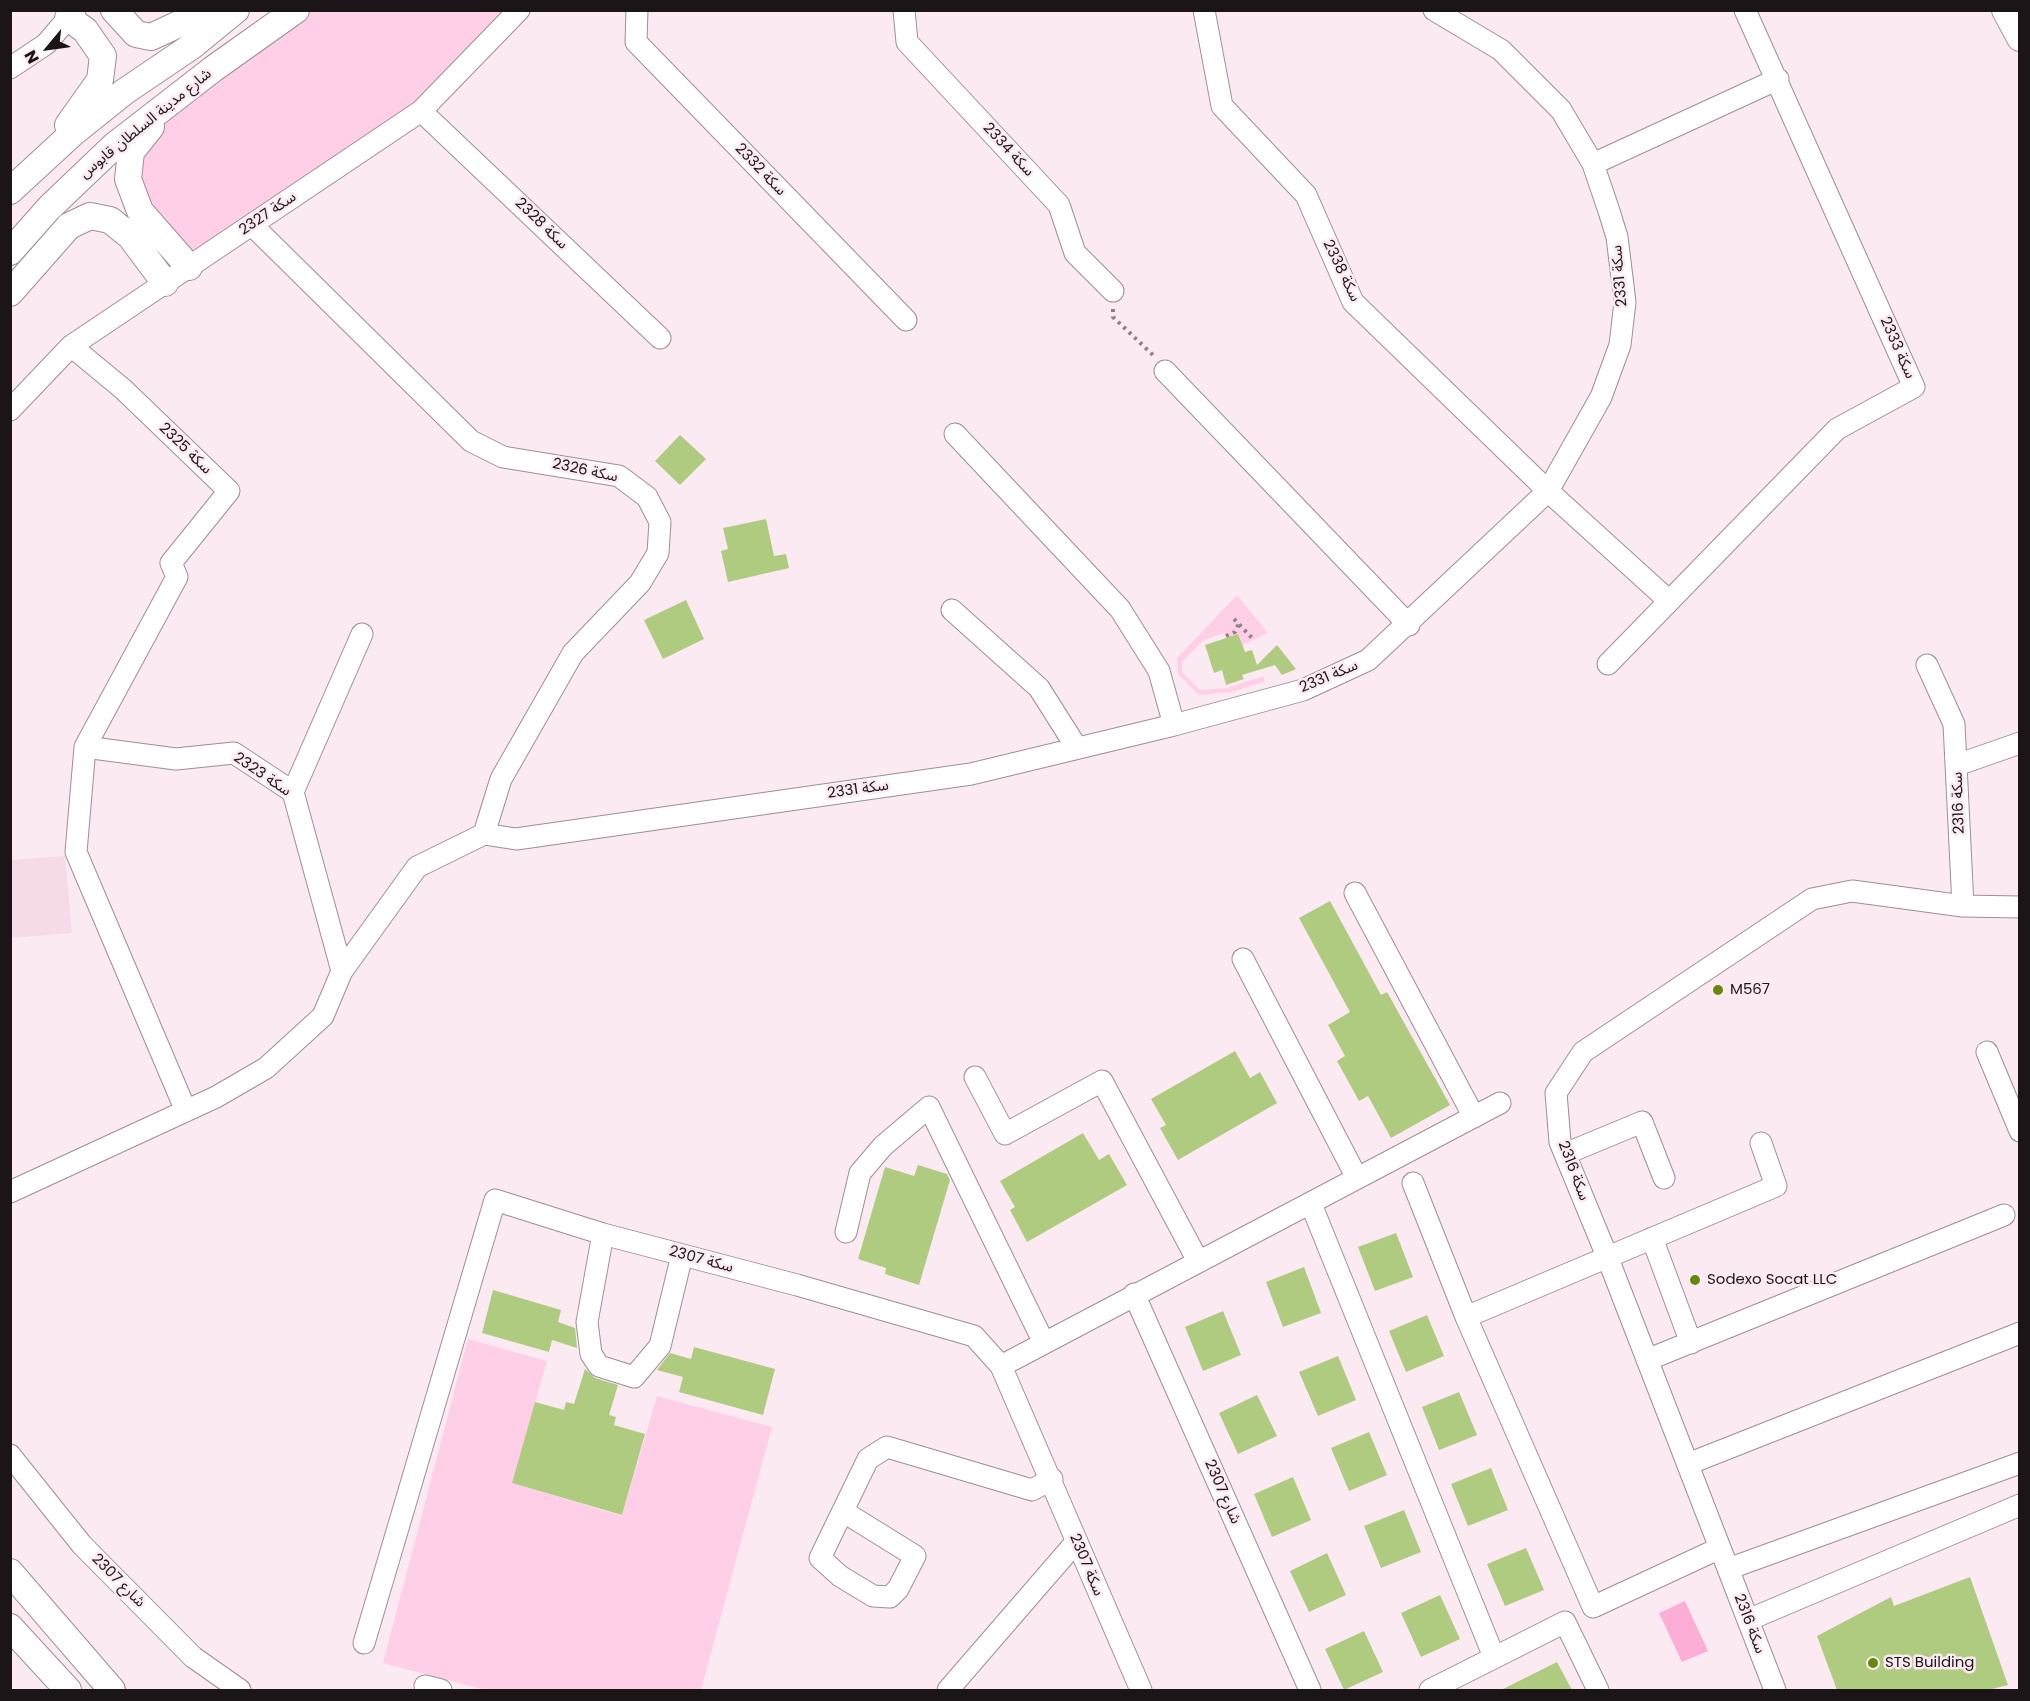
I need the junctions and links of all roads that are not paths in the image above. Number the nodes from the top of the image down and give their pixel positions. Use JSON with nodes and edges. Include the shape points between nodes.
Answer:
{"nodes":[{"id":1,"x":114,"y":10,"type":"edge"},
{"id":2,"x":209,"y":10,"type":"edge"},
{"id":3,"x":236,"y":10,"type":"edge"},
{"id":4,"x":296,"y":10,"type":"edge"},
{"id":5,"x":519,"y":10,"type":"edge"},
{"id":6,"x":637,"y":10,"type":"edge"},
{"id":7,"x":904,"y":10,"type":"edge"},
{"id":8,"x":1204,"y":10,"type":"edge"},
{"id":9,"x":1434,"y":10,"type":"edge"},
{"id":10,"x":1745,"y":10,"type":"edge"},
{"id":11,"x":2005,"y":10,"type":"edge"},
{"id":12,"x":71,"y":14,"type":"edge"},
{"id":13,"x":2019,"y":38,"type":"edge"},
{"id":14,"x":10,"y":68,"type":"edge"},
{"id":15,"x":1778,"y":79,"type":"junction"},
{"id":16,"x":184,"y":91,"type":"junction"},
{"id":17,"x":421,"y":111,"type":"junction"},
{"id":18,"x":43,"y":159,"type":"junction"},
{"id":19,"x":1593,"y":164,"type":"junction"},
{"id":20,"x":10,"y":192,"type":"edge"},
{"id":21,"x":252,"y":225,"type":"junction"},
{"id":22,"x":10,"y":252,"type":"edge"},
{"id":23,"x":189,"y":267,"type":"junction"},
{"id":24,"x":165,"y":283,"type":"junction"},
{"id":25,"x":1113,"y":291,"type":"road end"},
{"id":26,"x":10,"y":293,"type":"edge"},
{"id":27,"x":906,"y":320,"type":"dead end"},
{"id":28,"x":660,"y":338,"type":"dead end"},
{"id":29,"x":71,"y":346,"type":"junction"},
{"id":30,"x":1165,"y":371,"type":"road end"},
{"id":31,"x":10,"y":410,"type":"edge"},
{"id":32,"x":955,"y":434,"type":"dead end"},
{"id":33,"x":1548,"y":491,"type":"junction"},
{"id":34,"x":1668,"y":600,"type":"junction"},
{"id":35,"x":952,"y":610,"type":"dead end"},
{"id":36,"x":1409,"y":624,"type":"junction"},
{"id":37,"x":362,"y":634,"type":"dead end"},
{"id":38,"x":1608,"y":664,"type":"dead end"},
{"id":39,"x":1927,"y":665,"type":"dead end"},
{"id":40,"x":1174,"y":725,"type":"junction"},
{"id":41,"x":2019,"y":744,"type":"edge"},
{"id":42,"x":85,"y":747,"type":"junction"},
{"id":43,"x":1077,"y":748,"type":"junction"},
{"id":44,"x":1957,"y":765,"type":"junction"},
{"id":45,"x":293,"y":792,"type":"junction"},
{"id":46,"x":484,"y":834,"type":"junction"},
{"id":47,"x":1355,"y":893,"type":"dead end"},
{"id":48,"x":1963,"y":906,"type":"junction"},
{"id":49,"x":2019,"y":908,"type":"edge"},
{"id":50,"x":1243,"y":959,"type":"dead end"},
{"id":51,"x":342,"y":971,"type":"junction"},
{"id":52,"x":1988,"y":1053,"type":"dead end"},
{"id":53,"x":975,"y":1077,"type":"dead end"},
{"id":54,"x":1500,"y":1103,"type":"dead end"},
{"id":55,"x":186,"y":1111,"type":"junction"},
{"id":56,"x":1474,"y":1117,"type":"junction"},
{"id":57,"x":2019,"y":1131,"type":"edge"},
{"id":58,"x":1761,"y":1143,"type":"dead end"},
{"id":59,"x":1565,"y":1154,"type":"junction"},
{"id":60,"x":1357,"y":1178,"type":"junction"},
{"id":61,"x":1664,"y":1178,"type":"dead end"},
{"id":62,"x":1413,"y":1183,"type":"dead end"},
{"id":63,"x":10,"y":1192,"type":"edge"},
{"id":64,"x":1311,"y":1204,"type":"junction"},
{"id":65,"x":2004,"y":1215,"type":"dead end"},
{"id":66,"x":846,"y":1232,"type":"dead end"},
{"id":67,"x":603,"y":1234,"type":"junction"},
{"id":68,"x":1652,"y":1238,"type":"junction"},
{"id":69,"x":682,"y":1256,"type":"junction"},
{"id":70,"x":1607,"y":1256,"type":"junction"},
{"id":71,"x":1198,"y":1261,"type":"junction"},
{"id":72,"x":1134,"y":1294,"type":"junction"},
{"id":73,"x":1466,"y":1317,"type":"junction"},
{"id":74,"x":2019,"y":1333,"type":"edge"},
{"id":75,"x":1044,"y":1343,"type":"junction"},
{"id":76,"x":1691,"y":1343,"type":"junction"},
{"id":77,"x":1647,"y":1360,"type":"junction"},
{"id":78,"x":1001,"y":1366,"type":"junction"},
{"id":79,"x":10,"y":1455,"type":"edge"},
{"id":80,"x":2019,"y":1463,"type":"edge"},
{"id":81,"x":1688,"y":1464,"type":"junction"},
{"id":82,"x":1052,"y":1479,"type":"junction"},
{"id":83,"x":2019,"y":1505,"type":"edge"},
{"id":84,"x":844,"y":1512,"type":"junction"},
{"id":85,"x":1076,"y":1542,"type":"junction"},
{"id":86,"x":1720,"y":1548,"type":"junction"},
{"id":87,"x":1728,"y":1569,"type":"junction"},
{"id":88,"x":10,"y":1572,"type":"edge"},
{"id":89,"x":1748,"y":1620,"type":"junction"},
{"id":90,"x":10,"y":1628,"type":"edge"},
{"id":91,"x":364,"y":1643,"type":"dead end"},
{"id":92,"x":1494,"y":1657,"type":"junction"},
{"id":93,"x":68,"y":1690,"type":"edge"},
{"id":94,"x":112,"y":1690,"type":"edge"},
{"id":95,"x":240,"y":1690,"type":"edge"},
{"id":96,"x":948,"y":1690,"type":"edge"},
{"id":97,"x":1141,"y":1690,"type":"edge"},
{"id":98,"x":1310,"y":1690,"type":"edge"},
{"id":99,"x":1430,"y":1690,"type":"edge"},
{"id":100,"x":1598,"y":1690,"type":"edge"},
{"id":101,"x":1775,"y":1690,"type":"edge"}],
"edges":[{"from":1,"to":2,"type":"main road","via":[[136,34],[151,37]]},
{"from":3,"to":18,"type":"main road","name":"شارع مدينة السلطان قابوس","via":[[192,46],[124,92]]},
{"from":4,"to":16,"type":"main road","name":"شارع مدينة السلطان قابوس"},
{"from":5,"to":17,"type":"street","name":"سكة 2327"},
{"from":6,"to":27,"type":"street","name":"سكة 2332","via":[[636,42]]},
{"from":7,"to":25,"type":"street","name":"سكة 2334","via":[[907,42],[1059,205],[1075,253]]},
{"from":8,"to":33,"type":"street","name":"سكة 2338","via":[[1222,106],[1306,195],[1353,302]]},
{"from":9,"to":19,"type":"street","name":"سكة 2331","via":[[1501,50],[1561,110]]},
{"from":10,"to":15,"type":"street","name":"سكة 2333"},
{"from":11,"to":13,"type":"main road"},
{"from":12,"to":14,"type":"street","via":[[46,44]]},
{"from":12,"to":18,"type":"main road","via":[[103,56],[100,80]]},
{"from":15,"to":19,"type":"street"},
{"from":15,"to":34,"type":"street","name":"سكة 2333","via":[[1914,387],[1837,429]]},
{"from":16,"to":22,"type":"main road","name":"شارع مدينة السلطان قابوس","via":[[88,169]]},
{"from":16,"to":23,"type":"main road","via":[[131,152],[128,179],[140,211]]},
{"from":17,"to":21,"type":"street","name":"سكة 2327"},
{"from":17,"to":28,"type":"street","name":"سكة 2328"},
{"from":18,"to":20,"type":"main road","name":"شارع مدينة السلطان قابوس"},
{"from":19,"to":33,"type":"street","name":"سكة 2331","via":[[1617,237],[1625,302],[1620,345],[1601,397]]},
{"from":21,"to":23,"type":"street","name":"سكة 2327"},
{"from":21,"to":46,"type":"street","name":"سكة 2326","via":[[471,441],[503,457],[620,476],[647,497],[660,522],[658,553],[640,583],[573,653],[501,779]]},
{"from":23,"to":24,"type":"street","name":"سكة 2327"},
{"from":24,"to":26,"type":"main road","via":[[130,236],[110,220],[90,216],[69,226]]},
{"from":24,"to":29,"type":"street","name":"سكة 2327"},
{"from":29,"to":31,"type":"street","name":"سكة 2327"},
{"from":29,"to":42,"type":"street","name":"سكة 2325","via":[[123,389],[229,491],[171,563],[177,577]]},
{"from":30,"to":36,"type":"street"},
{"from":32,"to":40,"type":"street","via":[[1120,609],[1159,671]]},
{"from":33,"to":34,"type":"street"},
{"from":33,"to":36,"type":"street","name":"سكة 2331"},
{"from":34,"to":38,"type":"street","name":"سكة 2333"},
{"from":35,"to":43,"type":"street","via":[[1039,688]]},
{"from":36,"to":40,"type":"street","name":"سكة 2331","via":[[1368,660],[1303,690]]},
{"from":37,"to":45,"type":"street"},
{"from":39,"to":44,"type":"street","via":[[1954,724]]},
{"from":40,"to":43,"type":"street","name":"سكة 2331"},
{"from":41,"to":44,"type":"street","name":"2316 سكة"},
{"from":42,"to":45,"type":"street","name":"سكة 2323","via":[[176,759],[234,753]]},
{"from":42,"to":55,"type":"street","via":[[76,852]]},
{"from":43,"to":46,"type":"street","name":"سكة 2331","via":[[948,777],[516,839]]},
{"from":44,"to":48,"type":"street","name":"2316 سكة"},
{"from":45,"to":51,"type":"street","name":"سكة 2323"},
{"from":46,"to":51,"type":"street","via":[[417,867]]},
{"from":47,"to":56,"type":"street"},
{"from":48,"to":49,"type":"street","name":"2316 سكة"},
{"from":48,"to":59,"type":"street","name":"2316 سكة","via":[[1852,891],[1812,899],[1583,1052],[1556,1093],[1560,1142]]},
{"from":50,"to":60,"type":"street"},
{"from":51,"to":55,"type":"street","via":[[323,1016],[291,1048],[266,1068]]},
{"from":52,"to":57,"type":"street"},
{"from":53,"to":71,"type":"street","via":[[1005,1134],[1102,1081]]},
{"from":54,"to":56,"type":"street"},
{"from":55,"to":63,"type":"street"},
{"from":56,"to":60,"type":"street"},
{"from":58,"to":68,"type":"street","via":[[1776,1186]]},
{"from":59,"to":61,"type":"street","via":[[1642,1122]]},
{"from":59,"to":70,"type":"street","name":"2316 سكة"},
{"from":60,"to":64,"type":"street"},
{"from":62,"to":73,"type":"street"},
{"from":64,"to":71,"type":"street"},
{"from":64,"to":92,"type":"street"},
{"from":65,"to":76,"type":"street"},
{"from":66,"to":75,"type":"street","via":[[860,1173],[929,1107]]},
{"from":67,"to":69,"type":"street","name":"سكة 2307"},
{"from":67,"to":69,"type":"street","via":[[587,1322],[591,1354],[599,1366],[634,1377],[660,1346]]},
{"from":67,"to":91,"type":"street","name":"سكة 2307","via":[[495,1200]]},
{"from":68,"to":70,"type":"street"},
{"from":68,"to":76,"type":"street"},
{"from":69,"to":78,"type":"street","name":"سكة 2307","via":[[974,1336]]},
{"from":70,"to":73,"type":"street"},
{"from":70,"to":77,"type":"street","name":"2316 سكة"},
{"from":71,"to":72,"type":"street"},
{"from":72,"to":75,"type":"street"},
{"from":72,"to":98,"type":"street","name":"2307 شارع"},
{"from":73,"to":86,"type":"street","via":[[1593,1608]]},
{"from":74,"to":81,"type":"street"},
{"from":75,"to":78,"type":"street"},
{"from":76,"to":77,"type":"street"},
{"from":77,"to":81,"type":"street","name":"2316 سكة"},
{"from":78,"to":82,"type":"street","name":"سكة 2307"},
{"from":79,"to":95,"type":"street","name":"2307 شارع","via":[[82,1545],[193,1657]]},
{"from":80,"to":87,"type":"street"},
{"from":81,"to":86,"type":"street","name":"2316 سكة"},
{"from":82,"to":84,"type":"street","via":[[1032,1490],[887,1447],[868,1459]]},
{"from":82,"to":85,"type":"street","name":"سكة 2307"},
{"from":83,"to":89,"type":"street"},
{"from":84,"to":84,"type":"street","via":[[915,1556],[890,1597],[873,1596],[820,1558]]},
{"from":85,"to":96,"type":"street"},
{"from":85,"to":97,"type":"street","name":"سكة 2307"},
{"from":86,"to":87,"type":"street","name":"2316 سكة"},
{"from":87,"to":89,"type":"street","name":"2316 سكة"},
{"from":88,"to":94,"type":"main road"},
{"from":89,"to":101,"type":"street","name":"2316 سكة"},
{"from":90,"to":93,"type":"main road"},
{"from":92,"to":99,"type":"street"},
{"from":92,"to":100,"type":"street","via":[[1565,1622]]}]}
